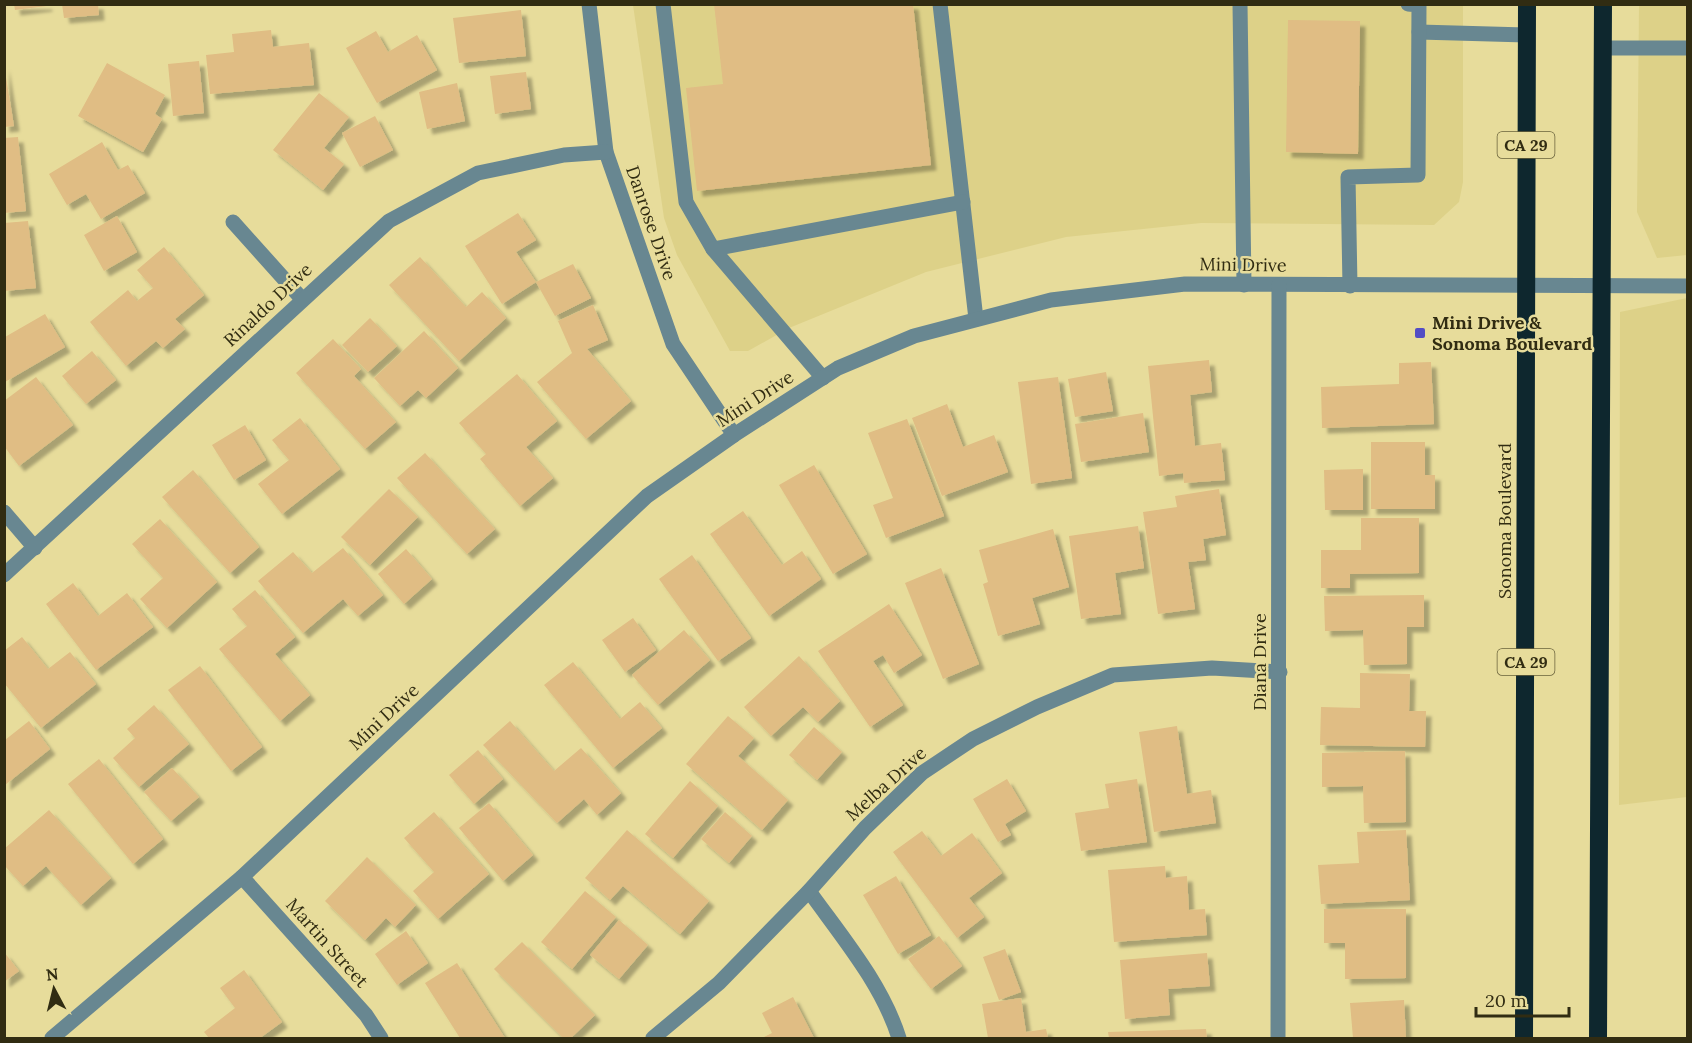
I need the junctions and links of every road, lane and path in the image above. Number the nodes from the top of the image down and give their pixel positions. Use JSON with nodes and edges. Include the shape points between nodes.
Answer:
{"nodes":[{"id":1,"x":589,"y":4,"type":"edge"},
{"id":2,"x":663,"y":4,"type":"edge"},
{"id":3,"x":940,"y":4,"type":"edge"},
{"id":4,"x":1240,"y":4,"type":"edge"},
{"id":5,"x":1408,"y":4,"type":"edge"},
{"id":6,"x":1527,"y":4,"type":"edge"},
{"id":7,"x":1603,"y":4,"type":"edge"},
{"id":8,"x":1419,"y":32,"type":"junction"},
{"id":9,"x":1527,"y":35,"type":"junction"},
{"id":10,"x":1603,"y":48,"type":"junction"},
{"id":11,"x":1688,"y":48,"type":"edge"},
{"id":12,"x":606,"y":152,"type":"junction"},
{"id":13,"x":963,"y":202,"type":"junction"},
{"id":14,"x":233,"y":222,"type":"dead end"},
{"id":15,"x":713,"y":249,"type":"junction"},
{"id":16,"x":1244,"y":285,"type":"junction"},
{"id":17,"x":1279,"y":285,"type":"junction"},
{"id":18,"x":1602,"y":285,"type":"junction"},
{"id":19,"x":1350,"y":286,"type":"junction"},
{"id":20,"x":1527,"y":286,"type":"junction"},
{"id":21,"x":1688,"y":286,"type":"edge"},
{"id":22,"x":302,"y":299,"type":"junction"},
{"id":23,"x":976,"y":320,"type":"junction"},
{"id":24,"x":823,"y":378,"type":"junction"},
{"id":25,"x":734,"y":435,"type":"junction"},
{"id":26,"x":4,"y":512,"type":"edge"},
{"id":27,"x":35,"y":548,"type":"junction"},
{"id":28,"x":4,"y":575,"type":"edge"},
{"id":29,"x":1280,"y":672,"type":"junction"},
{"id":30,"x":242,"y":877,"type":"junction"},
{"id":31,"x":809,"y":891,"type":"junction"},
{"id":32,"x":52,"y":1038,"type":"edge"},
{"id":33,"x":381,"y":1038,"type":"edge"},
{"id":34,"x":653,"y":1038,"type":"edge"},
{"id":35,"x":898,"y":1038,"type":"edge"},
{"id":36,"x":1278,"y":1038,"type":"edge"},
{"id":37,"x":1524,"y":1038,"type":"edge"},
{"id":38,"x":1598,"y":1038,"type":"edge"}],
"edges":[{"from":1,"to":12,"type":"street","name":"Danrose Drive"},
{"from":2,"to":15,"type":"street","via":[[686,202]]},
{"from":3,"to":13,"type":"street"},
{"from":4,"to":16,"type":"street"},
{"from":5,"to":8,"type":"street","via":[[1419,5]]},
{"from":6,"to":9,"type":"highway","name":"Sonoma Boulevard","number":"CA 29"},
{"from":7,"to":10,"type":"highway"},
{"from":8,"to":9,"type":"street"},
{"from":8,"to":19,"type":"street","via":[[1418,175],[1348,177]]},
{"from":9,"to":20,"type":"highway","name":"Sonoma Boulevard","number":"CA 29"},
{"from":10,"to":11,"type":"street"},
{"from":10,"to":18,"type":"highway"},
{"from":12,"to":22,"type":"street","name":"Rinaldo Drive","via":[[478,173],[389,221]]},
{"from":12,"to":25,"type":"street","name":"Danrose Drive","via":[[673,344]]},
{"from":13,"to":15,"type":"street"},
{"from":13,"to":23,"type":"street"},
{"from":14,"to":22,"type":"street"},
{"from":15,"to":24,"type":"street"},
{"from":16,"to":17,"type":"street","name":"Mini Drive"},
{"from":16,"to":23,"type":"street","name":"Mini Drive","via":[[1185,284],[1052,300]]},
{"from":17,"to":19,"type":"street","name":"Mini Drive"},
{"from":17,"to":29,"type":"street","name":"Diana Drive"},
{"from":18,"to":20,"type":"street","name":"Mini Drive"},
{"from":18,"to":21,"type":"street","name":"Mini Drive"},
{"from":18,"to":38,"type":"highway"},
{"from":19,"to":20,"type":"street","name":"Mini Drive"},
{"from":20,"to":37,"type":"highway","name":"Sonoma Boulevard","number":"CA 29"},
{"from":22,"to":27,"type":"street","name":"Rinaldo Drive"},
{"from":23,"to":24,"type":"street","name":"Mini Drive","via":[[914,336]]},
{"from":24,"to":25,"type":"street","name":"Mini Drive"},
{"from":25,"to":30,"type":"street","name":"Mini Drive","via":[[647,496]]},
{"from":26,"to":27,"type":"street"},
{"from":27,"to":28,"type":"street","name":"Rinaldo Drive"},
{"from":29,"to":31,"type":"street","name":"Melba Drive","via":[[1212,668],[1113,675],[1037,707],[973,739],[922,773],[865,828]]},
{"from":29,"to":36,"type":"street","name":"Diana Drive"},
{"from":30,"to":32,"type":"street","name":"Mini Drive"},
{"from":30,"to":33,"type":"street","name":"Martin Street","via":[[366,1015]]},
{"from":31,"to":34,"type":"street","name":"Melba Drive","via":[[719,983]]},
{"from":31,"to":35,"type":"street","via":[[860,962],[893,1020]]}]}
